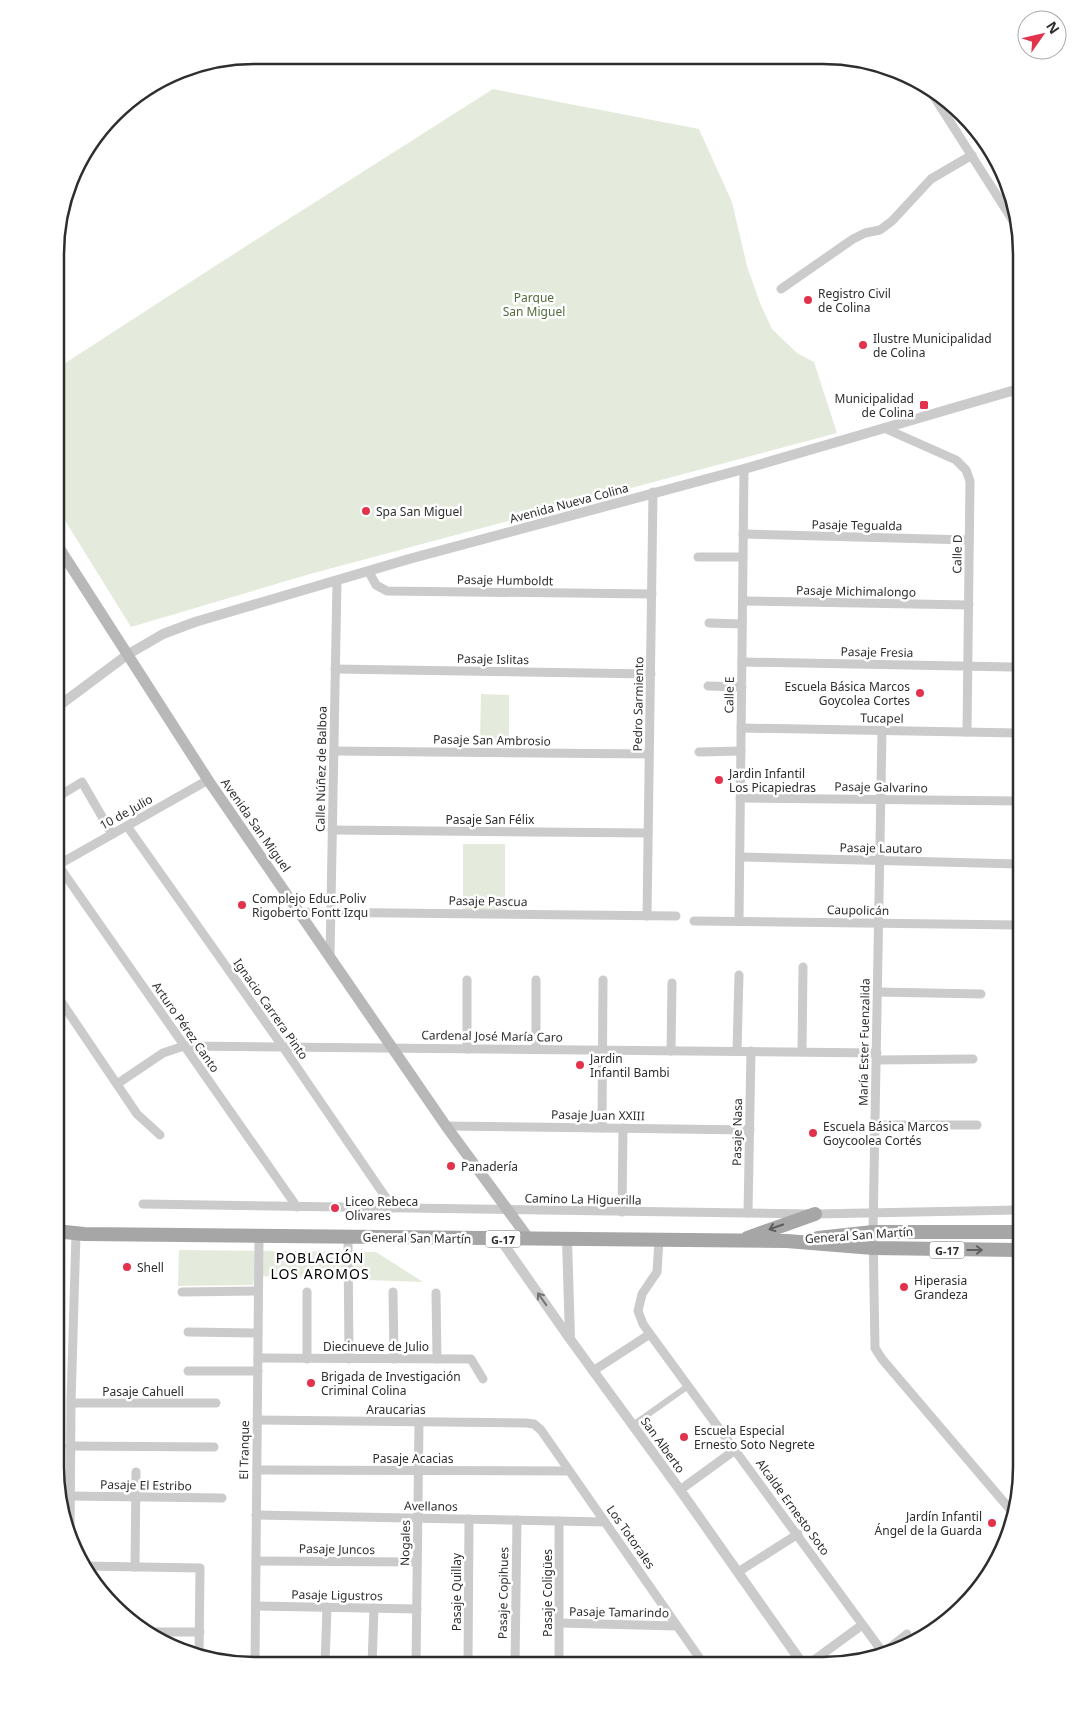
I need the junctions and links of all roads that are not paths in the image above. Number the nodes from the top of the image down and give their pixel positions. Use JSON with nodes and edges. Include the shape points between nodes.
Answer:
{"nodes":[{"id":1,"x":938,"y":102,"type":"edge"},
{"id":2,"x":972,"y":155,"type":"junction"},
{"id":3,"x":1010,"y":215,"type":"edge"},
{"id":4,"x":781,"y":289,"type":"dead end"},
{"id":5,"x":1013,"y":391,"type":"edge"},
{"id":6,"x":884,"y":428,"type":"junction"},
{"id":7,"x":744,"y":469,"type":"junction"},
{"id":8,"x":653,"y":492,"type":"junction"},
{"id":9,"x":743,"y":534,"type":"junction"},
{"id":10,"x":969,"y":540,"type":"junction"},
{"id":11,"x":64,"y":555,"type":"edge"},
{"id":12,"x":698,"y":557,"type":"dead end"},
{"id":13,"x":743,"y":557,"type":"junction"},
{"id":14,"x":368,"y":572,"type":"junction"},
{"id":15,"x":337,"y":582,"type":"junction"},
{"id":16,"x":652,"y":594,"type":"junction"},
{"id":17,"x":743,"y":601,"type":"junction"},
{"id":18,"x":969,"y":605,"type":"junction"},
{"id":19,"x":709,"y":623,"type":"dead end"},
{"id":20,"x":742,"y":624,"type":"junction"},
{"id":21,"x":128,"y":655,"type":"junction"},
{"id":22,"x":742,"y":662,"type":"junction"},
{"id":23,"x":968,"y":666,"type":"junction"},
{"id":24,"x":1012,"y":667,"type":"dead end"},
{"id":25,"x":335,"y":669,"type":"junction"},
{"id":26,"x":650,"y":674,"type":"junction"},
{"id":27,"x":708,"y":686,"type":"dead end"},
{"id":28,"x":742,"y":687,"type":"junction"},
{"id":29,"x":64,"y":702,"type":"edge"},
{"id":30,"x":741,"y":728,"type":"junction"},
{"id":31,"x":882,"y":731,"type":"junction"},
{"id":32,"x":967,"y":732,"type":"junction"},
{"id":33,"x":1013,"y":734,"type":"edge"},
{"id":34,"x":334,"y":750,"type":"junction"},
{"id":35,"x":741,"y":751,"type":"junction"},
{"id":36,"x":699,"y":752,"type":"dead end"},
{"id":37,"x":649,"y":754,"type":"junction"},
{"id":38,"x":208,"y":780,"type":"junction"},
{"id":39,"x":64,"y":793,"type":"edge"},
{"id":40,"x":740,"y":798,"type":"junction"},
{"id":41,"x":881,"y":799,"type":"junction"},
{"id":42,"x":1013,"y":800,"type":"edge"},
{"id":43,"x":127,"y":826,"type":"junction"},
{"id":44,"x":332,"y":830,"type":"junction"},
{"id":45,"x":648,"y":833,"type":"junction"},
{"id":46,"x":112,"y":834,"type":"junction"},
{"id":47,"x":740,"y":857,"type":"junction"},
{"id":48,"x":64,"y":861,"type":"edge"},
{"id":49,"x":880,"y":861,"type":"junction"},
{"id":50,"x":1013,"y":864,"type":"edge"},
{"id":51,"x":64,"y":875,"type":"edge"},
{"id":52,"x":299,"y":912,"type":"junction"},
{"id":53,"x":331,"y":912,"type":"junction"},
{"id":54,"x":647,"y":916,"type":"junction"},
{"id":55,"x":676,"y":916,"type":"dead end"},
{"id":56,"x":694,"y":921,"type":"dead end"},
{"id":57,"x":739,"y":921,"type":"junction"},
{"id":58,"x":879,"y":923,"type":"junction"},
{"id":59,"x":1013,"y":925,"type":"edge"},
{"id":60,"x":330,"y":958,"type":"junction"},
{"id":61,"x":803,"y":967,"type":"dead end"},
{"id":62,"x":739,"y":975,"type":"dead end"},
{"id":63,"x":467,"y":980,"type":"dead end"},
{"id":64,"x":536,"y":980,"type":"dead end"},
{"id":65,"x":603,"y":980,"type":"dead end"},
{"id":66,"x":672,"y":983,"type":"dead end"},
{"id":67,"x":878,"y":992,"type":"junction"},
{"id":68,"x":981,"y":994,"type":"dead end"},
{"id":69,"x":64,"y":1006,"type":"edge"},
{"id":70,"x":184,"y":1046,"type":"junction"},
{"id":71,"x":283,"y":1047,"type":"junction"},
{"id":72,"x":393,"y":1048,"type":"junction"},
{"id":73,"x":467,"y":1049,"type":"junction"},
{"id":74,"x":536,"y":1050,"type":"junction"},
{"id":75,"x":603,"y":1050,"type":"junction"},
{"id":76,"x":670,"y":1051,"type":"junction"},
{"id":77,"x":736,"y":1051,"type":"junction"},
{"id":78,"x":752,"y":1052,"type":"junction"},
{"id":79,"x":802,"y":1052,"type":"junction"},
{"id":80,"x":877,"y":1056,"type":"junction"},
{"id":81,"x":973,"y":1059,"type":"dead end"},
{"id":82,"x":117,"y":1084,"type":"junction"},
{"id":83,"x":875,"y":1125,"type":"junction"},
{"id":84,"x":977,"y":1125,"type":"dead end"},
{"id":85,"x":446,"y":1126,"type":"junction"},
{"id":86,"x":602,"y":1128,"type":"junction"},
{"id":87,"x":622,"y":1128,"type":"junction"},
{"id":88,"x":750,"y":1130,"type":"junction"},
{"id":89,"x":160,"y":1134,"type":"dead end"},
{"id":90,"x":144,"y":1204,"type":"dead end"},
{"id":91,"x":297,"y":1207,"type":"junction"},
{"id":92,"x":393,"y":1208,"type":"junction"},
{"id":93,"x":507,"y":1210,"type":"junction"},
{"id":94,"x":1013,"y":1210,"type":"edge"},
{"id":95,"x":622,"y":1212,"type":"junction"},
{"id":96,"x":748,"y":1213,"type":"junction"},
{"id":97,"x":815,"y":1214,"type":"junction"},
{"id":98,"x":874,"y":1214,"type":"junction"},
{"id":99,"x":64,"y":1232,"type":"edge"},
{"id":100,"x":872,"y":1232,"type":"junction"},
{"id":101,"x":1013,"y":1232,"type":"edge"},
{"id":102,"x":76,"y":1234,"type":"junction"},
{"id":103,"x":64,"y":1237,"type":"edge"},
{"id":104,"x":259,"y":1237,"type":"junction"},
{"id":105,"x":348,"y":1238,"type":"junction"},
{"id":106,"x":500,"y":1239,"type":"junction"},
{"id":107,"x":529,"y":1239,"type":"junction"},
{"id":108,"x":567,"y":1240,"type":"junction"},
{"id":109,"x":660,"y":1240,"type":"junction"},
{"id":110,"x":737,"y":1241,"type":"junction"},
{"id":111,"x":787,"y":1241,"type":"junction"},
{"id":112,"x":873,"y":1248,"type":"junction"},
{"id":113,"x":1013,"y":1250,"type":"edge"},
{"id":114,"x":182,"y":1292,"type":"dead end"},
{"id":115,"x":258,"y":1292,"type":"junction"},
{"id":116,"x":307,"y":1292,"type":"dead end"},
{"id":117,"x":393,"y":1292,"type":"dead end"},
{"id":118,"x":436,"y":1293,"type":"dead end"},
{"id":119,"x":188,"y":1332,"type":"dead end"},
{"id":120,"x":258,"y":1333,"type":"junction"},
{"id":121,"x":650,"y":1334,"type":"junction"},
{"id":122,"x":570,"y":1339,"type":"junction"},
{"id":123,"x":258,"y":1358,"type":"junction"},
{"id":124,"x":307,"y":1359,"type":"junction"},
{"id":125,"x":349,"y":1359,"type":"junction"},
{"id":126,"x":394,"y":1359,"type":"junction"},
{"id":127,"x":436,"y":1359,"type":"junction"},
{"id":128,"x":188,"y":1370,"type":"dead end"},
{"id":129,"x":258,"y":1371,"type":"junction"},
{"id":130,"x":593,"y":1371,"type":"junction"},
{"id":131,"x":483,"y":1379,"type":"dead end"},
{"id":132,"x":688,"y":1386,"type":"junction"},
{"id":133,"x":216,"y":1403,"type":"dead end"},
{"id":134,"x":71,"y":1404,"type":"junction"},
{"id":135,"x":257,"y":1420,"type":"junction"},
{"id":136,"x":419,"y":1422,"type":"junction"},
{"id":137,"x":534,"y":1424,"type":"joint"},
{"id":138,"x":633,"y":1425,"type":"junction"},
{"id":139,"x":70,"y":1446,"type":"junction"},
{"id":140,"x":214,"y":1447,"type":"dead end"},
{"id":141,"x":735,"y":1450,"type":"junction"},
{"id":142,"x":257,"y":1470,"type":"junction"},
{"id":143,"x":418,"y":1470,"type":"junction"},
{"id":144,"x":569,"y":1471,"type":"junction"},
{"id":145,"x":136,"y":1472,"type":"dead end"},
{"id":146,"x":680,"y":1490,"type":"junction"},
{"id":147,"x":70,"y":1496,"type":"junction"},
{"id":148,"x":136,"y":1497,"type":"junction"},
{"id":149,"x":222,"y":1498,"type":"dead end"},
{"id":150,"x":1009,"y":1508,"type":"edge"},
{"id":151,"x":70,"y":1516,"type":"edge"},
{"id":152,"x":256,"y":1516,"type":"junction"},
{"id":153,"x":418,"y":1519,"type":"junction"},
{"id":154,"x":469,"y":1520,"type":"junction"},
{"id":155,"x":516,"y":1520,"type":"junction"},
{"id":156,"x":559,"y":1521,"type":"junction"},
{"id":157,"x":605,"y":1522,"type":"junction"},
{"id":158,"x":798,"y":1534,"type":"junction"},
{"id":159,"x":256,"y":1561,"type":"junction"},
{"id":160,"x":417,"y":1562,"type":"junction"},
{"id":161,"x":92,"y":1566,"type":"edge"},
{"id":162,"x":135,"y":1567,"type":"junction"},
{"id":163,"x":738,"y":1572,"type":"junction"},
{"id":164,"x":256,"y":1606,"type":"junction"},
{"id":165,"x":326,"y":1607,"type":"junction"},
{"id":166,"x":374,"y":1608,"type":"junction"},
{"id":167,"x":417,"y":1609,"type":"junction"},
{"id":168,"x":560,"y":1623,"type":"junction"},
{"id":169,"x":862,"y":1625,"type":"junction"},
{"id":170,"x":677,"y":1626,"type":"junction"},
{"id":171,"x":159,"y":1632,"type":"edge"},
{"id":172,"x":200,"y":1632,"type":"junction"},
{"id":173,"x":907,"y":1634,"type":"dead end"},
{"id":174,"x":897,"y":1642,"type":"edge"},
{"id":175,"x":880,"y":1648,"type":"edge"},
{"id":176,"x":199,"y":1649,"type":"edge"},
{"id":177,"x":255,"y":1657,"type":"edge"},
{"id":178,"x":325,"y":1657,"type":"edge"},
{"id":179,"x":372,"y":1657,"type":"edge"},
{"id":180,"x":416,"y":1657,"type":"edge"},
{"id":181,"x":468,"y":1657,"type":"edge"},
{"id":182,"x":515,"y":1657,"type":"edge"},
{"id":183,"x":559,"y":1657,"type":"edge"},
{"id":184,"x":699,"y":1657,"type":"edge"},
{"id":185,"x":799,"y":1657,"type":"edge"},
{"id":186,"x":818,"y":1657,"type":"edge"}],
"edges":[{"from":1,"to":2,"type":"street"},
{"from":2,"to":3,"type":"street"},
{"from":2,"to":4,"type":"street","via":[[931,179],[880,230],[853,239]]},
{"from":5,"to":6,"type":"street","name":"Avenida Nueva Colina"},
{"from":6,"to":7,"type":"street","name":"Avenida Nueva Colina"},
{"from":6,"to":10,"type":"street","name":"Calle D","via":[[956,460],[966,470],[970,481]]},
{"from":7,"to":8,"type":"street","name":"Avenida Nueva Colina"},
{"from":7,"to":9,"type":"street","name":"Calle E"},
{"from":8,"to":14,"type":"street","name":"Avenida Nueva Colina"},
{"from":8,"to":16,"type":"street","name":"Pedro Sarmiento"},
{"from":9,"to":10,"type":"street","name":"Pasaje Tegualda"},
{"from":9,"to":13,"type":"street","name":"Calle E"},
{"from":10,"to":18,"type":"street","name":"Calle D"},
{"from":11,"to":21,"type":"main road","name":"Avenida San Miguel"},
{"from":12,"to":13,"type":"street"},
{"from":13,"to":17,"type":"street","name":"Calle E"},
{"from":14,"to":15,"type":"street","name":"Avenida Nueva Colina"},
{"from":14,"to":16,"type":"street","name":"Pasaje Humboldt","via":[[376,586],[387,592]]},
{"from":15,"to":21,"type":"street","name":"Avenida Nueva Colina","via":[[194,622],[163,634]]},
{"from":15,"to":25,"type":"street","name":"Calle Núñez de Balboa"},
{"from":16,"to":26,"type":"street","name":"Pedro Sarmiento"},
{"from":17,"to":18,"type":"street","name":"Pasaje Michimalongo"},
{"from":17,"to":20,"type":"street","name":"Calle E"},
{"from":18,"to":23,"type":"street","name":"Calle D"},
{"from":19,"to":20,"type":"street"},
{"from":20,"to":22,"type":"street","name":"Calle E"},
{"from":21,"to":29,"type":"street","name":"Avenida Nueva Colina"},
{"from":21,"to":38,"type":"main road","name":"Avenida San Miguel"},
{"from":22,"to":23,"type":"street","name":"Pasaje Fresia"},
{"from":22,"to":28,"type":"street","name":"Calle E"},
{"from":23,"to":24,"type":"street","name":"Pasaje Fresia"},
{"from":23,"to":32,"type":"street","name":"Calle D"},
{"from":25,"to":26,"type":"street","name":"Pasaje Islitas"},
{"from":25,"to":34,"type":"street","name":"Calle Núñez de Balboa"},
{"from":26,"to":37,"type":"street","name":"Pedro Sarmiento"},
{"from":27,"to":28,"type":"street"},
{"from":28,"to":30,"type":"street","name":"Calle E"},
{"from":30,"to":31,"type":"street","name":"Tucapel"},
{"from":30,"to":35,"type":"street","name":"Calle E"},
{"from":31,"to":32,"type":"street","name":"Tucapel"},
{"from":31,"to":41,"type":"street","name":"María Ester Fuenzalida"},
{"from":32,"to":33,"type":"street","name":"Tucapel"},
{"from":34,"to":37,"type":"street","name":"Pasaje San Ambrosio"},
{"from":34,"to":44,"type":"street","name":"Calle Núñez de Balboa"},
{"from":35,"to":36,"type":"street"},
{"from":35,"to":40,"type":"street","name":"Calle E"},
{"from":37,"to":45,"type":"street","name":"Pedro Sarmiento"},
{"from":38,"to":43,"type":"street","name":"10 de Julio"},
{"from":38,"to":52,"type":"main road","name":"Avenida San Miguel"},
{"from":39,"to":46,"type":"street","via":[[82,782]]},
{"from":40,"to":41,"type":"street","name":"Pasaje Galvarino"},
{"from":40,"to":47,"type":"street","name":"Calle E"},
{"from":41,"to":42,"type":"street","name":"Pasaje Galvarino"},
{"from":41,"to":49,"type":"street","name":"María Ester Fuenzalida"},
{"from":43,"to":46,"type":"street","name":"10 de Julio"},
{"from":43,"to":71,"type":"street","name":"Ignacio Carrera Pinto"},
{"from":44,"to":45,"type":"street","name":"Pasaje San Félix"},
{"from":44,"to":53,"type":"street","name":"Calle Núñez de Balboa"},
{"from":45,"to":54,"type":"street","name":"Pedro Sarmiento"},
{"from":46,"to":48,"type":"street","name":"10 de Julio"},
{"from":47,"to":49,"type":"street","name":"Pasaje Lautaro"},
{"from":47,"to":57,"type":"street","name":"Calle E"},
{"from":49,"to":50,"type":"street","name":"Pasaje Lautaro"},
{"from":49,"to":58,"type":"street","name":"María Ester Fuenzalida"},
{"from":51,"to":70,"type":"street","name":"Arturo Pérez Canto"},
{"from":52,"to":53,"type":"street","name":"Pasaje Pascua"},
{"from":52,"to":60,"type":"main road","name":"Avenida San Miguel"},
{"from":53,"to":54,"type":"street","name":"Pasaje Pascua"},
{"from":53,"to":60,"type":"street","name":"Calle Núñez de Balboa"},
{"from":54,"to":55,"type":"street","name":"Pasaje Pascua"},
{"from":56,"to":57,"type":"street","name":"Caupolicán"},
{"from":57,"to":58,"type":"street","name":"Caupolicán"},
{"from":58,"to":59,"type":"street","name":"Caupolicán"},
{"from":58,"to":67,"type":"street","name":"María Ester Fuenzalida"},
{"from":60,"to":72,"type":"main road","name":"Avenida San Miguel"},
{"from":61,"to":79,"type":"street"},
{"from":62,"to":77,"type":"street"},
{"from":63,"to":73,"type":"street"},
{"from":64,"to":74,"type":"street"},
{"from":65,"to":75,"type":"street"},
{"from":66,"to":76,"type":"street"},
{"from":67,"to":68,"type":"street"},
{"from":67,"to":80,"type":"street","name":"María Ester Fuenzalida"},
{"from":69,"to":82,"type":"street"},
{"from":70,"to":71,"type":"street","name":"Cardenal José María Caro"},
{"from":70,"to":82,"type":"street","name":"Cardenal José María Caro","via":[[163,1053]]},
{"from":70,"to":91,"type":"street","name":"Arturo Pérez Canto"},
{"from":71,"to":72,"type":"street","name":"Cardenal José María Caro"},
{"from":71,"to":92,"type":"street","name":"Ignacio Carrera Pinto"},
{"from":72,"to":73,"type":"street","name":"Cardenal José María Caro"},
{"from":72,"to":85,"type":"main road","name":"Avenida San Miguel"},
{"from":73,"to":74,"type":"street","name":"Cardenal José María Caro"},
{"from":74,"to":75,"type":"street","name":"Cardenal José María Caro"},
{"from":75,"to":76,"type":"street","name":"Cardenal José María Caro"},
{"from":75,"to":86,"type":"street"},
{"from":76,"to":77,"type":"street","name":"Cardenal José María Caro"},
{"from":77,"to":78,"type":"street","name":"Cardenal José María Caro"},
{"from":78,"to":79,"type":"street","name":"Cardenal José María Caro"},
{"from":78,"to":88,"type":"street","name":"Pasaje Nasa"},
{"from":79,"to":80,"type":"street","name":"Cardenal José María Caro"},
{"from":80,"to":81,"type":"street","name":"Cardenal José María Caro"},
{"from":80,"to":83,"type":"street","name":"María Ester Fuenzalida"},
{"from":82,"to":89,"type":"street","via":[[137,1114]]},
{"from":83,"to":84,"type":"street"},
{"from":83,"to":98,"type":"street","name":"María Ester Fuenzalida"},
{"from":85,"to":86,"type":"street","name":"Pasaje Juan XXIII"},
{"from":85,"to":93,"type":"main road","name":"Avenida San Miguel"},
{"from":86,"to":87,"type":"street","name":"Pasaje Juan XXIII"},
{"from":87,"to":88,"type":"street","name":"Pasaje Juan XXIII"},
{"from":87,"to":95,"type":"street"},
{"from":88,"to":96,"type":"street","name":"Pasaje Nasa"},
{"from":90,"to":91,"type":"street","name":"Camino La Higuerilla"},
{"from":91,"to":92,"type":"street","name":"Camino La Higuerilla"},
{"from":92,"to":93,"type":"street","name":"Camino La Higuerilla"},
{"from":93,"to":95,"type":"street","name":"Camino La Higuerilla"},
{"from":93,"to":107,"type":"main road","name":"Avenida San Miguel"},
{"from":94,"to":98,"type":"street","name":"Camino La Higuerilla"},
{"from":95,"to":96,"type":"street","name":"Camino La Higuerilla"},
{"from":96,"to":97,"type":"street","name":"Camino La Higuerilla"},
{"from":97,"to":98,"type":"street","name":"Camino La Higuerilla"},
{"from":97,"to":110,"type":"main road","one_way":true},
{"from":98,"to":100,"type":"street","name":"María Ester Fuenzalida"},
{"from":99,"to":102,"type":"main road","name":"General San Martín","number":"G-17"},
{"from":100,"to":101,"type":"main road","name":"General San Martín","number":"G-17"},
{"from":100,"to":111,"type":"main road","name":"General San Martín","number":"G-17"},
{"from":100,"to":112,"type":"street","name":"María Ester Fuenzalida"},
{"from":102,"to":103,"type":"main road","name":"General San Martín","number":"G-17"},
{"from":102,"to":104,"type":"main road","name":"General San Martín","number":"G-17"},
{"from":102,"to":134,"type":"street"},
{"from":104,"to":105,"type":"main road","name":"General San Martín","number":"G-17"},
{"from":104,"to":115,"type":"street","name":"El Tranque"},
{"from":105,"to":106,"type":"main road","name":"General San Martín","number":"G-17"},
{"from":105,"to":125,"type":"street"},
{"from":106,"to":107,"type":"main road","name":"General San Martín","number":"G-17"},
{"from":122,"to":106,"type":"street","name":"San Alberto","one_way":true},
{"from":107,"to":108,"type":"main road","name":"General San Martín","number":"G-17"},
{"from":108,"to":109,"type":"main road","name":"General San Martín","number":"G-17"},
{"from":108,"to":122,"type":"street"},
{"from":109,"to":110,"type":"main road","name":"General San Martín","number":"G-17"},
{"from":109,"to":121,"type":"street","name":"Alcalde Ernesto Soto","via":[[657,1272],[642,1294],[638,1311]]},
{"from":110,"to":111,"type":"main road","name":"General San Martín","number":"G-17"},
{"from":111,"to":112,"type":"main road","name":"General San Martín","number":"G-17"},
{"from":112,"to":113,"type":"main road","name":"General San Martín","number":"G-17","one_way":true},
{"from":112,"to":150,"type":"street","name":"María Ester Fuenzalida","via":[[875,1348]]},
{"from":114,"to":115,"type":"street"},
{"from":115,"to":120,"type":"street","name":"El Tranque"},
{"from":116,"to":124,"type":"street"},
{"from":117,"to":126,"type":"street"},
{"from":118,"to":127,"type":"street"},
{"from":119,"to":120,"type":"street"},
{"from":120,"to":123,"type":"street","name":"El Tranque"},
{"from":121,"to":130,"type":"street"},
{"from":121,"to":132,"type":"street","name":"Alcalde Ernesto Soto"},
{"from":122,"to":130,"type":"street","name":"San Alberto"},
{"from":123,"to":124,"type":"street","name":"Diecinueve de Julio"},
{"from":123,"to":129,"type":"street","name":"El Tranque"},
{"from":124,"to":125,"type":"street","name":"Diecinueve de Julio"},
{"from":125,"to":126,"type":"street","name":"Diecinueve de Julio"},
{"from":126,"to":127,"type":"street","name":"Diecinueve de Julio"},
{"from":127,"to":131,"type":"street","name":"Diecinueve de Julio","via":[[471,1359]]},
{"from":128,"to":129,"type":"street"},
{"from":129,"to":135,"type":"street","name":"El Tranque"},
{"from":130,"to":138,"type":"street","name":"San Alberto"},
{"from":132,"to":138,"type":"street"},
{"from":132,"to":141,"type":"street","name":"Alcalde Ernesto Soto"},
{"from":133,"to":134,"type":"street","name":"Pasaje Cahuell"},
{"from":134,"to":139,"type":"street"},
{"from":135,"to":136,"type":"street","name":"Araucarias"},
{"from":135,"to":142,"type":"street","name":"El Tranque"},
{"from":136,"to":137,"type":"street","name":"Araucarias"},
{"from":136,"to":143,"type":"street","name":"Nogales"},
{"from":137,"to":144,"type":"street","name":"Los Totorales"},
{"from":138,"to":146,"type":"street","name":"San Alberto"},
{"from":139,"to":140,"type":"street"},
{"from":139,"to":147,"type":"street"},
{"from":141,"to":146,"type":"street"},
{"from":141,"to":158,"type":"street","name":"Alcalde Ernesto Soto"},
{"from":142,"to":143,"type":"street","name":"Pasaje Acacias"},
{"from":142,"to":152,"type":"street","name":"El Tranque"},
{"from":143,"to":144,"type":"street","name":"Pasaje Acacias"},
{"from":143,"to":153,"type":"street","name":"Nogales"},
{"from":144,"to":157,"type":"street","name":"Los Totorales"},
{"from":145,"to":148,"type":"street"},
{"from":146,"to":163,"type":"street","name":"San Alberto"},
{"from":147,"to":148,"type":"street","name":"Pasaje El Estribo"},
{"from":147,"to":151,"type":"street"},
{"from":148,"to":149,"type":"street","name":"Pasaje El Estribo"},
{"from":148,"to":162,"type":"street"},
{"from":152,"to":153,"type":"street","name":"Avellanos"},
{"from":152,"to":159,"type":"street","name":"El Tranque"},
{"from":153,"to":154,"type":"street","name":"Avellanos"},
{"from":153,"to":160,"type":"street","name":"Nogales"},
{"from":154,"to":155,"type":"street","name":"Avellanos"},
{"from":154,"to":181,"type":"street","name":"Pasaje Quillay"},
{"from":155,"to":156,"type":"street","name":"Avellanos"},
{"from":155,"to":182,"type":"street","name":"Pasaje Copihues"},
{"from":156,"to":157,"type":"street","name":"Avellanos"},
{"from":156,"to":168,"type":"street","name":"Pasaje Coligües"},
{"from":157,"to":170,"type":"street","name":"Los Totorales"},
{"from":158,"to":163,"type":"street"},
{"from":158,"to":169,"type":"street","name":"Alcalde Ernesto Soto"},
{"from":159,"to":160,"type":"street","name":"Pasaje Juncos"},
{"from":159,"to":164,"type":"street","name":"El Tranque"},
{"from":160,"to":167,"type":"street","name":"Nogales"},
{"from":161,"to":162,"type":"street"},
{"from":162,"to":172,"type":"street","via":[[200,1568]]},
{"from":163,"to":185,"type":"street","name":"San Alberto"},
{"from":164,"to":165,"type":"street","name":"Pasaje Ligustros"},
{"from":164,"to":177,"type":"street","name":"El Tranque"},
{"from":165,"to":166,"type":"street","name":"Pasaje Ligustros"},
{"from":165,"to":178,"type":"street"},
{"from":166,"to":167,"type":"street","name":"Pasaje Ligustros"},
{"from":166,"to":179,"type":"street"},
{"from":167,"to":180,"type":"street","name":"Nogales"},
{"from":168,"to":170,"type":"street","name":"Pasaje Tamarindo"},
{"from":168,"to":183,"type":"street","name":"Pasaje Coligües"},
{"from":169,"to":175,"type":"street","name":"Alcalde Ernesto Soto"},
{"from":169,"to":186,"type":"street"},
{"from":170,"to":184,"type":"street","name":"Los Totorales"},
{"from":171,"to":172,"type":"street"},
{"from":172,"to":176,"type":"street"},
{"from":173,"to":174,"type":"street"}]}
